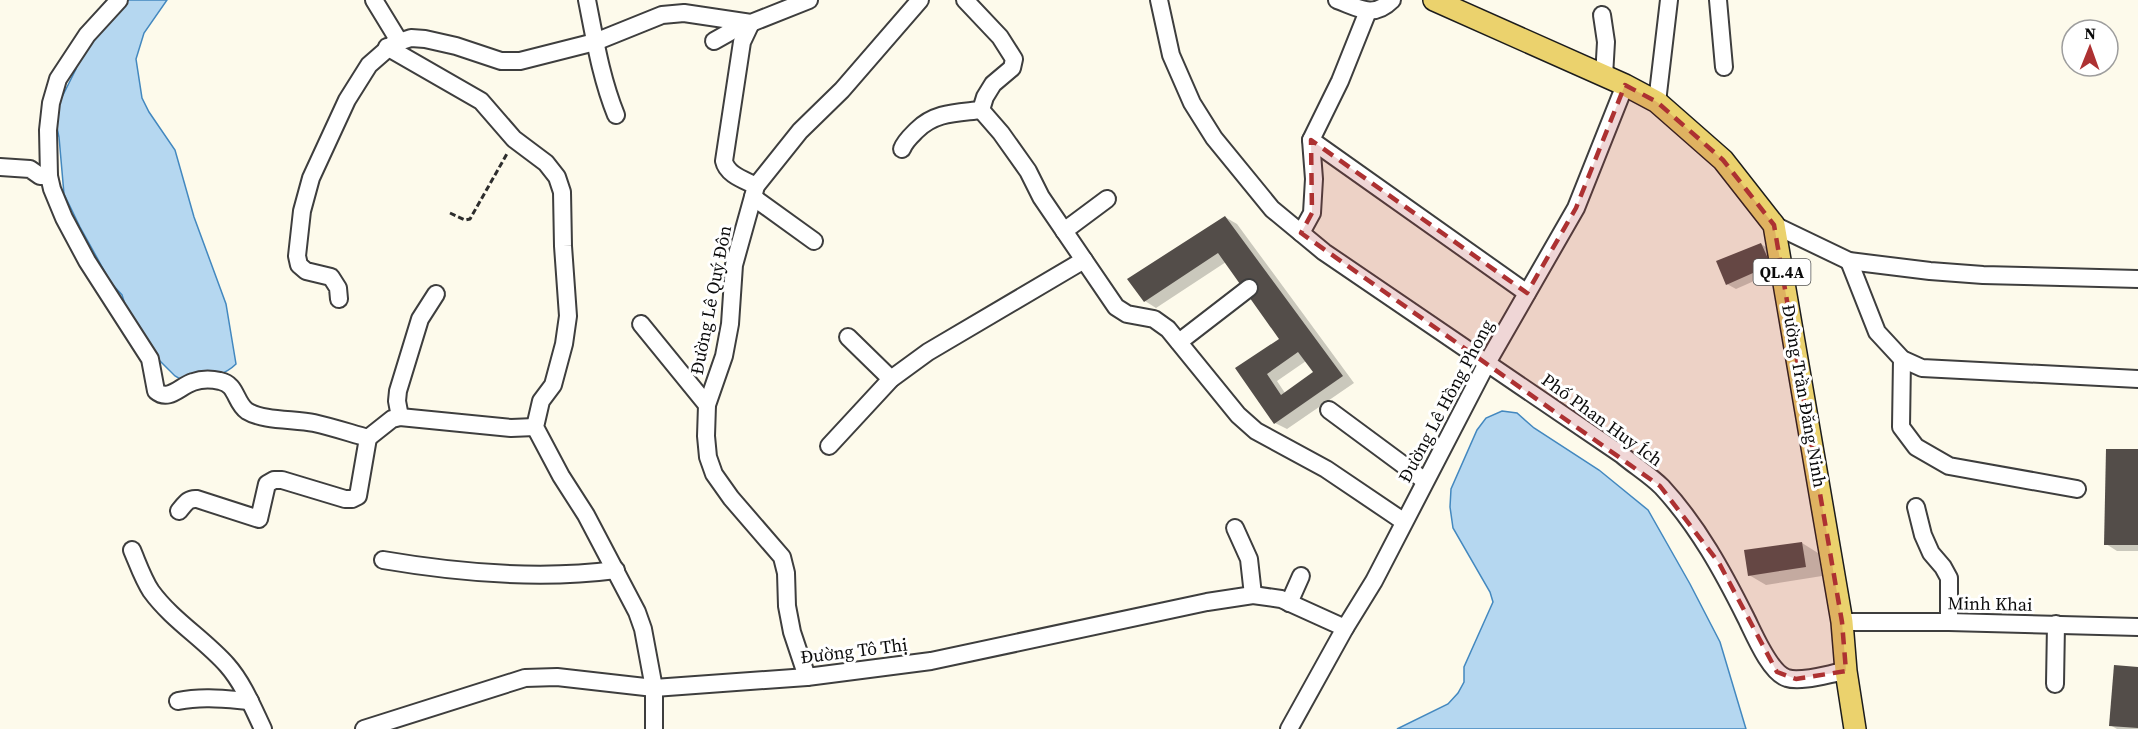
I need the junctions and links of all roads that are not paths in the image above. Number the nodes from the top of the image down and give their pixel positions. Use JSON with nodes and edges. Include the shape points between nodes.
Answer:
{"nodes":[{"id":1,"x":119,"y":0,"type":"edge"},
{"id":2,"x":374,"y":0,"type":"edge"},
{"id":3,"x":587,"y":0,"type":"edge"},
{"id":4,"x":809,"y":0,"type":"edge"},
{"id":5,"x":920,"y":0,"type":"edge"},
{"id":6,"x":965,"y":0,"type":"edge"},
{"id":7,"x":1159,"y":0,"type":"edge"},
{"id":8,"x":1337,"y":0,"type":"edge"},
{"id":9,"x":1392,"y":0,"type":"edge"},
{"id":10,"x":1434,"y":0,"type":"edge"},
{"id":11,"x":1669,"y":0,"type":"edge"},
{"id":12,"x":1718,"y":0,"type":"edge"},
{"id":13,"x":1368,"y":11,"type":"junction"},
{"id":14,"x":1602,"y":15,"type":"dead end"},
{"id":15,"x":748,"y":23,"type":"junction"},
{"id":16,"x":714,"y":41,"type":"dead end"},
{"id":17,"x":595,"y":42,"type":"junction"},
{"id":18,"x":393,"y":44,"type":"junction"},
{"id":19,"x":1724,"y":67,"type":"dead end"},
{"id":20,"x":1604,"y":76,"type":"junction"},
{"id":21,"x":1625,"y":85,"type":"junction"},
{"id":22,"x":1657,"y":102,"type":"junction"},
{"id":23,"x":981,"y":110,"type":"junction"},
{"id":24,"x":616,"y":115,"type":"dead end"},
{"id":25,"x":1311,"y":140,"type":"junction"},
{"id":26,"x":902,"y":149,"type":"dead end"},
{"id":27,"x":0,"y":167,"type":"edge"},
{"id":28,"x":49,"y":176,"type":"junction"},
{"id":29,"x":755,"y":191,"type":"junction"},
{"id":30,"x":1107,"y":199,"type":"dead end"},
{"id":31,"x":1774,"y":225,"type":"junction"},
{"id":32,"x":1064,"y":231,"type":"junction"},
{"id":33,"x":1302,"y":233,"type":"junction"},
{"id":34,"x":814,"y":241,"type":"dead end"},
{"id":35,"x":1084,"y":260,"type":"junction"},
{"id":36,"x":1850,"y":261,"type":"junction"},
{"id":37,"x":2138,"y":279,"type":"edge"},
{"id":38,"x":1249,"y":288,"type":"dead end"},
{"id":39,"x":1527,"y":293,"type":"junction"},
{"id":40,"x":436,"y":294,"type":"dead end"},
{"id":41,"x":339,"y":299,"type":"dead end"},
{"id":42,"x":641,"y":324,"type":"dead end"},
{"id":43,"x":848,"y":337,"type":"dead end"},
{"id":44,"x":1179,"y":342,"type":"junction"},
{"id":45,"x":1902,"y":358,"type":"junction"},
{"id":46,"x":1487,"y":363,"type":"junction"},
{"id":47,"x":891,"y":379,"type":"junction"},
{"id":48,"x":2138,"y":379,"type":"edge"},
{"id":49,"x":707,"y":405,"type":"junction"},
{"id":50,"x":1329,"y":410,"type":"dead end"},
{"id":51,"x":400,"y":417,"type":"junction"},
{"id":52,"x":535,"y":427,"type":"junction"},
{"id":53,"x":368,"y":438,"type":"junction"},
{"id":54,"x":829,"y":446,"type":"dead end"},
{"id":55,"x":1425,"y":481,"type":"junction"},
{"id":56,"x":2078,"y":489,"type":"dead end"},
{"id":57,"x":1916,"y":507,"type":"dead end"},
{"id":58,"x":179,"y":511,"type":"dead end"},
{"id":59,"x":1403,"y":522,"type":"junction"},
{"id":60,"x":1234,"y":528,"type":"dead end"},
{"id":61,"x":132,"y":550,"type":"dead end"},
{"id":62,"x":383,"y":560,"type":"dead end"},
{"id":63,"x":616,"y":570,"type":"junction"},
{"id":64,"x":1301,"y":576,"type":"dead end"},
{"id":65,"x":1253,"y":595,"type":"junction"},
{"id":66,"x":1289,"y":603,"type":"junction"},
{"id":67,"x":1842,"y":622,"type":"junction"},
{"id":68,"x":1949,"y":622,"type":"junction"},
{"id":69,"x":2056,"y":624,"type":"junction"},
{"id":70,"x":2138,"y":627,"type":"edge"},
{"id":71,"x":1345,"y":628,"type":"junction"},
{"id":72,"x":1846,"y":671,"type":"junction"},
{"id":73,"x":807,"y":678,"type":"junction"},
{"id":74,"x":2055,"y":684,"type":"dead end"},
{"id":75,"x":654,"y":688,"type":"junction"},
{"id":76,"x":178,"y":701,"type":"dead end"},
{"id":77,"x":250,"y":701,"type":"junction"},
{"id":78,"x":263,"y":729,"type":"edge"},
{"id":79,"x":364,"y":729,"type":"edge"},
{"id":80,"x":654,"y":729,"type":"edge"},
{"id":81,"x":1288,"y":729,"type":"edge"},
{"id":82,"x":1855,"y":729,"type":"edge"}],
"edges":[{"from":1,"to":28,"type":"street","via":[[87,35],[57,79],[48,130]]},
{"from":2,"to":18,"type":"street"},
{"from":3,"to":17,"type":"street"},
{"from":4,"to":15,"type":"street"},
{"from":5,"to":29,"type":"street","name":"Đường Lê Quý Đôn","via":[[842,90],[800,131]]},
{"from":6,"to":23,"type":"street","via":[[1000,37],[1014,59],[1012,68],[993,84]]},
{"from":7,"to":33,"type":"street","name":"Phố Phan Huy Ích","via":[[1171,55],[1191,103],[1214,138],[1272,208]]},
{"from":8,"to":13,"type":"street"},
{"from":9,"to":13,"type":"street","via":[[1382,9]]},
{"from":10,"to":20,"type":"main road","name":"Đường Trần Đăng Ninh","number":"QL.4A"},
{"from":11,"to":22,"type":"street"},
{"from":12,"to":19,"type":"street"},
{"from":13,"to":25,"type":"street"},
{"from":14,"to":20,"type":"street","via":[[1606,42]]},
{"from":15,"to":16,"type":"street"},
{"from":15,"to":17,"type":"street","via":[[684,13],[662,15]]},
{"from":15,"to":29,"type":"street","via":[[724,161],[731,173]]},
{"from":17,"to":18,"type":"street","via":[[511,62],[425,39],[411,38]]},
{"from":17,"to":24,"type":"street"},
{"from":18,"to":41,"type":"street","via":[[369,65],[347,100],[311,178],[302,211],[299,265],[306,271],[331,277]]},
{"from":18,"to":52,"type":"street","via":[[481,101],[514,139],[553,170],[562,192],[568,316],[553,385],[541,401]]},
{"from":20,"to":21,"type":"main road","name":"Đường Trần Đăng Ninh","number":"QL.4A"},
{"from":21,"to":22,"type":"main road","name":"Đường Trần Đăng Ninh","number":"QL.4A"},
{"from":21,"to":39,"type":"street","name":"Đường Lê Hồng Phong","via":[[1576,208]]},
{"from":22,"to":31,"type":"main road","name":"Đường Trần Đăng Ninh","number":"QL.4A","via":[[1724,160]]},
{"from":23,"to":26,"type":"street","via":[[939,114],[923,124]]},
{"from":23,"to":32,"type":"street","via":[[1028,171]]},
{"from":25,"to":33,"type":"street","via":[[1312,213]]},
{"from":25,"to":39,"type":"street"},
{"from":27,"to":28,"type":"street"},
{"from":28,"to":53,"type":"street","via":[[64,218],[87,261],[150,359],[156,391],[169,395],[193,382],[224,382],[236,392],[246,410],[256,414],[314,423]]},
{"from":29,"to":34,"type":"street"},
{"from":29,"to":49,"type":"street","name":"Đường Lê Quý Đôn","via":[[734,265],[724,356]]},
{"from":30,"to":32,"type":"street"},
{"from":31,"to":36,"type":"street"},
{"from":31,"to":67,"type":"main road","name":"Đường Trần Đăng Ninh","number":"QL.4A"},
{"from":32,"to":35,"type":"street"},
{"from":33,"to":46,"type":"street","name":"Phố Phan Huy Ích"},
{"from":35,"to":44,"type":"street","via":[[1116,307],[1127,314],[1155,319]]},
{"from":35,"to":47,"type":"street","via":[[928,351]]},
{"from":36,"to":37,"type":"street","via":[[1930,272]]},
{"from":36,"to":45,"type":"street","via":[[1877,333]]},
{"from":38,"to":44,"type":"street"},
{"from":39,"to":46,"type":"street","name":"Đường Lê Hồng Phong"},
{"from":40,"to":51,"type":"street","via":[[420,319],[398,391]]},
{"from":42,"to":49,"type":"street"},
{"from":43,"to":47,"type":"street"},
{"from":44,"to":59,"type":"street","via":[[1238,415],[1256,431],[1326,469]]},
{"from":45,"to":48,"type":"street","via":[[1923,368]]},
{"from":45,"to":56,"type":"street","via":[[1901,427],[1916,447],[1949,466]]},
{"from":46,"to":55,"type":"street","name":"Đường Lê Hồng Phong"},
{"from":46,"to":72,"type":"street","name":"Phố Phan Huy Ích","via":[[1622,455],[1660,486],[1719,563],[1777,672],[1796,680]]},
{"from":47,"to":54,"type":"street"},
{"from":49,"to":73,"type":"street","name":"Đường Lê Quý Đôn","via":[[708,457],[714,474],[782,557],[792,632]]},
{"from":50,"to":55,"type":"street"},
{"from":51,"to":52,"type":"street"},
{"from":51,"to":53,"type":"street"},
{"from":52,"to":63,"type":"street"},
{"from":53,"to":58,"type":"street","via":[[358,496],[352,499],[274,480],[267,484],[257,520],[192,498]]},
{"from":55,"to":59,"type":"street","name":"Đường Lê Hồng Phong"},
{"from":57,"to":68,"type":"street","via":[[1931,553],[1949,578]]},
{"from":59,"to":71,"type":"street","name":"Đường Lê Hồng Phong"},
{"from":60,"to":65,"type":"street","via":[[1249,559]]},
{"from":61,"to":77,"type":"street","via":[[152,591],[228,666]]},
{"from":62,"to":63,"type":"street","via":[[447,570],[561,575]]},
{"from":63,"to":75,"type":"street","via":[[644,629]]},
{"from":64,"to":66,"type":"street"},
{"from":65,"to":66,"type":"street","name":"Đường Tô Thị"},
{"from":65,"to":73,"type":"street","name":"Đường Tô Thị","via":[[931,661]]},
{"from":66,"to":71,"type":"street","name":"Đường Tô Thị"},
{"from":67,"to":68,"type":"street","name":"Minh Khai"},
{"from":67,"to":72,"type":"main road","name":"Đường Trần Đăng Ninh","number":"QL.4A"},
{"from":68,"to":69,"type":"street","name":"Minh Khai"},
{"from":69,"to":70,"type":"street","name":"Minh Khai"},
{"from":69,"to":74,"type":"street"},
{"from":71,"to":81,"type":"street","name":"Đường Lê Hồng Phong"},
{"from":72,"to":82,"type":"main road","name":"Đường Trần Đăng Ninh","number":"QL.4A"},
{"from":73,"to":75,"type":"street","name":"Đường Tô Thị"},
{"from":75,"to":79,"type":"street","name":"Đường Tô Thị","via":[[557,676],[525,678]]},
{"from":75,"to":80,"type":"street"},
{"from":76,"to":77,"type":"street"},
{"from":77,"to":78,"type":"street"}]}
